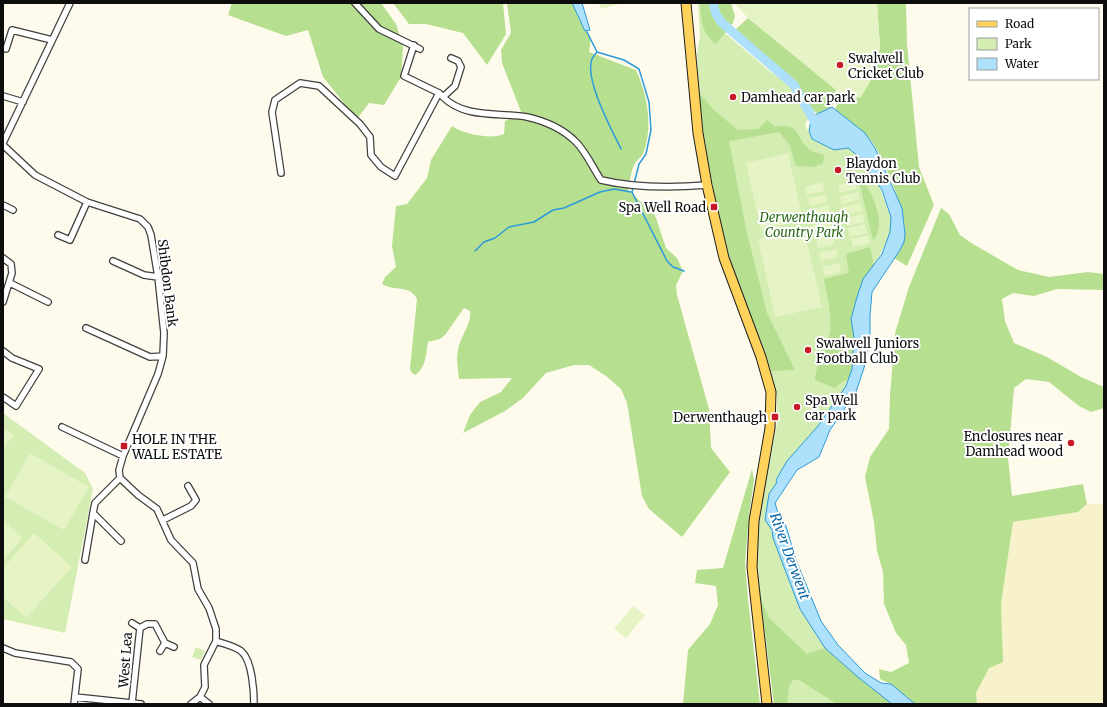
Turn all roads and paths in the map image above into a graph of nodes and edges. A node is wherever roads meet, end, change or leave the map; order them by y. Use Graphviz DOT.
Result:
graph roads {
  1 [pos="70,3"];
  2 [pos="355,3"];
  3 [pos="686,3"];
  4 [pos="52,40"];
  5 [pos="414,45"];
  6 [pos="6,49"];
  7 [pos="420,49"];
  8 [pos="451,58"];
  9 [pos="441,95"];
  10 [pos="3,96"];
  11 [pos="23,102"];
  12 [pos="3,144"];
  13 [pos="282,173"];
  14 [pos="707,184"];
  15 [pos="87,202"];
  16 [pos="3,205"];
  17 [pos="14,210"];
  18 [pos="58,235"];
  19 [pos="3,258"];
  20 [pos="113,261"];
  21 [pos="158,277"];
  22 [pos="10,283"];
  23 [pos="4,295"];
  24 [pos="3,302"];
  25 [pos="48,302"];
  26 [pos="86,328"];
  27 [pos="3,351"];
  28 [pos="163,356"];
  29 [pos="3,397"];
  30 [pos="62,427"];
  31 [pos="123,456"];
  32 [pos="120,478"];
  33 [pos="188,486"];
  34 [pos="93,513"];
  35 [pos="163,520"];
  36 [pos="121,541"];
  37 [pos="85,560"];
  38 [pos="132,623"];
  39 [pos="140,628"];
  40 [pos="216,641"];
  41 [pos="165,643"];
  42 [pos="174,647"];
  43 [pos="3,648"];
  44 [pos="160,651"];
  45 [pos="75,697"];
  46 [pos="200,697"];
  47 [pos="132,703"];
  48 [pos="74,704"];
  49 [pos="141,704"];
  50 [pos="191,704"];
  51 [pos="210,704"];
  52 [pos="254,704"];
  53 [pos="768,704"];
  1 -- 4 [label="street"];
  2 -- 5 [label="street"];
  3 -- 14 [label="main road"];
  4 -- 6 [label="street"];
  4 -- 11 [label="street"];
  5 -- 7 [label="street"];
  5 -- 9 [label="street"];
  8 -- 9 [label="street"];
  9 -- 13 [label="street"];
  9 -- 14 [label="street"];
  10 -- 11 [label="street"];
  11 -- 12 [label="street"];
  12 -- 15 [label="street, Shibdon Bank"];
  14 -- 53 [label="main road"];
  15 -- 18 [label="street"];
  15 -- 21 [label="street, Shibdon Bank"];
  16 -- 17 [label="street"];
  19 -- 22 [label="street"];
  20 -- 21 [label="street"];
  21 -- 28 [label="street, Shibdon Bank"];
  22 -- 23 [label="street"];
  22 -- 25 [label="street"];
  23 -- 24 [label="street"];
  26 -- 28 [label="street"];
  27 -- 29 [label="street"];
  28 -- 31 [label="street, Shibdon Bank"];
  30 -- 31 [label="street"];
  31 -- 32 [label="street, Shibdon Bank"];
  32 -- 34 [label="street"];
  32 -- 35 [label="street"];
  33 -- 35 [label="street"];
  34 -- 36 [label="street"];
  34 -- 37 [label="street"];
  35 -- 40 [label="street"];
  38 -- 39 [label="street, West Lea"];
  39 -- 41 [label="street"];
  39 -- 47 [label="street, West Lea"];
  40 -- 46 [label="street"];
  40 -- 52 [label="street"];
  41 -- 42 [label="street"];
  41 -- 44 [label="street"];
  43 -- 45 [label="street"];
  45 -- 47 [label="street"];
  45 -- 48 [label="street"];
  46 -- 50 [label="street"];
  46 -- 51 [label="street"];
  47 -- 49 [label="street"];
}
